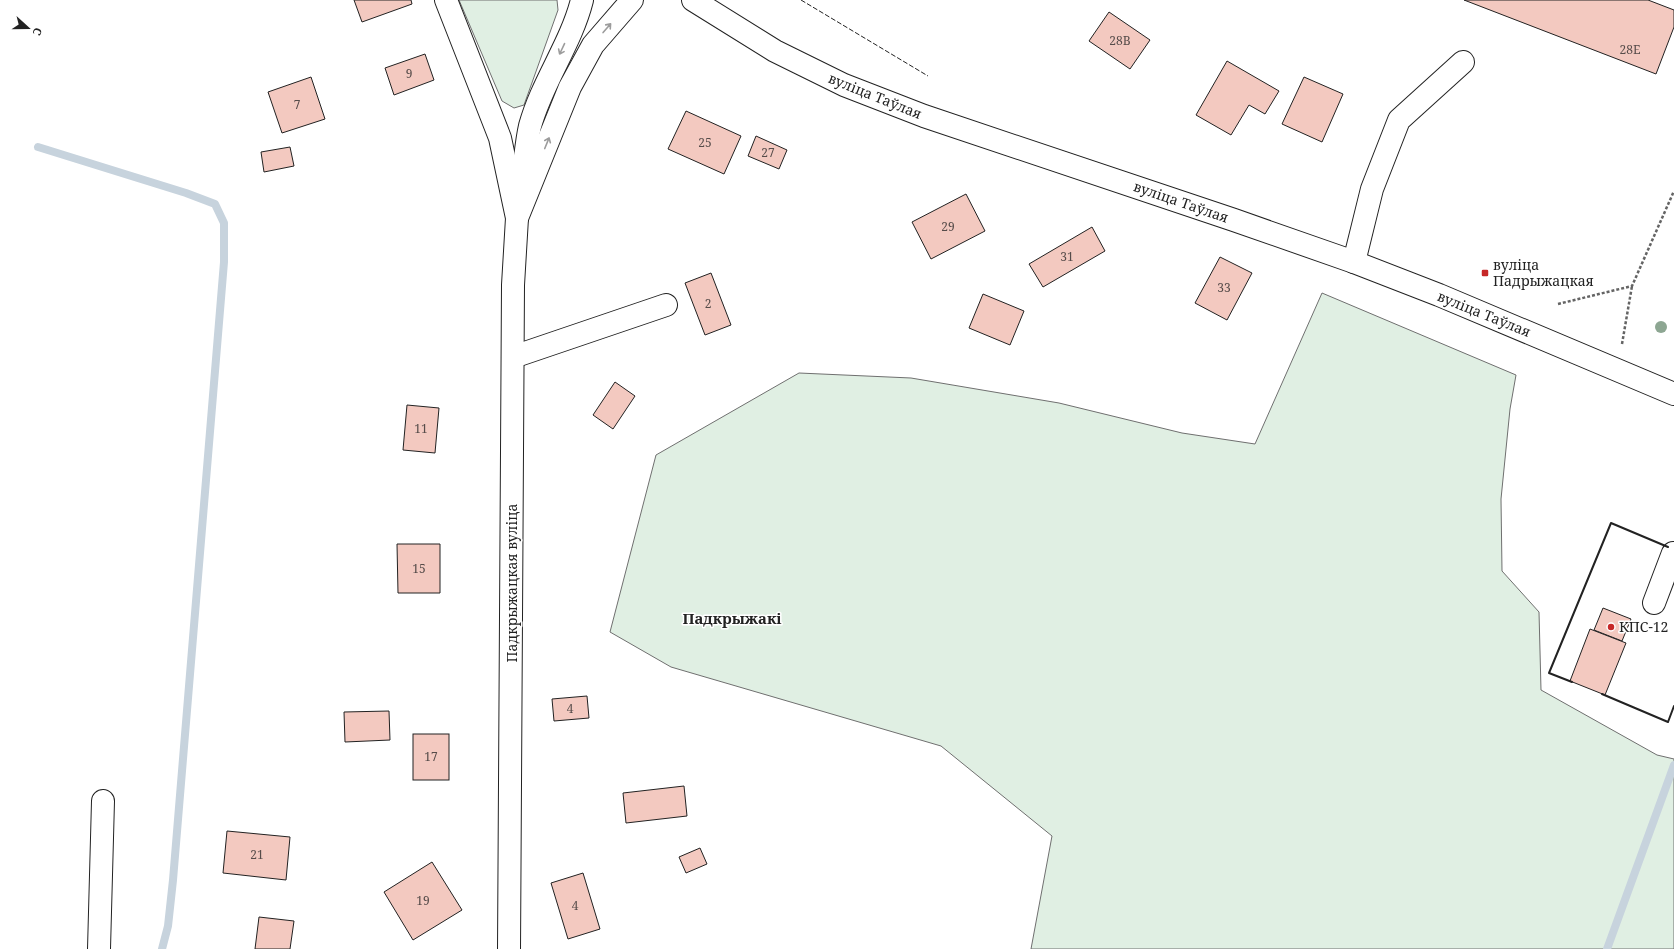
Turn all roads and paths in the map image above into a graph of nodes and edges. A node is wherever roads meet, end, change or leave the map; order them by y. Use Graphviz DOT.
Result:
graph roads {
  1 [pos="446,0"];
  2 [pos="582,0"];
  3 [pos="632,0"];
  4 [pos="693,0"];
  5 [pos="1463,62"];
  6 [pos="1674,191"];
  7 [pos="517,218"];
  8 [pos="1354,262"];
  9 [pos="1632,286"];
  10 [pos="1558,304"];
  11 [pos="666,305"];
  12 [pos="1622,344"];
  13 [pos="513,357"];
  14 [pos="1674,394"];
  15 [pos="1673,553"];
  16 [pos="1654,603"];
  17 [pos="103,801"];
  18 [pos="99,949"];
  19 [pos="508,949"];
  1 -- 7 [label="main road"];
  2 -- 7 [label="main road, one-way"];
  7 -- 3 [label="main road, one-way"];
  4 -- 8 [label="main road, вуліца Таўлая"];
  5 -- 8 [label="main road"];
  6 -- 9 [label="path"];
  7 -- 13 [label="main road, Падкрыжацкая вуліца"];
  8 -- 14 [label="main road, вуліца Таўлая"];
  9 -- 10 [label="path"];
  9 -- 12 [label="path"];
  11 -- 13 [label="main road"];
  13 -- 19 [label="main road, Падкрыжацкая вуліца"];
  15 -- 16 [label="main road"];
  17 -- 18 [label="main road"];
}
